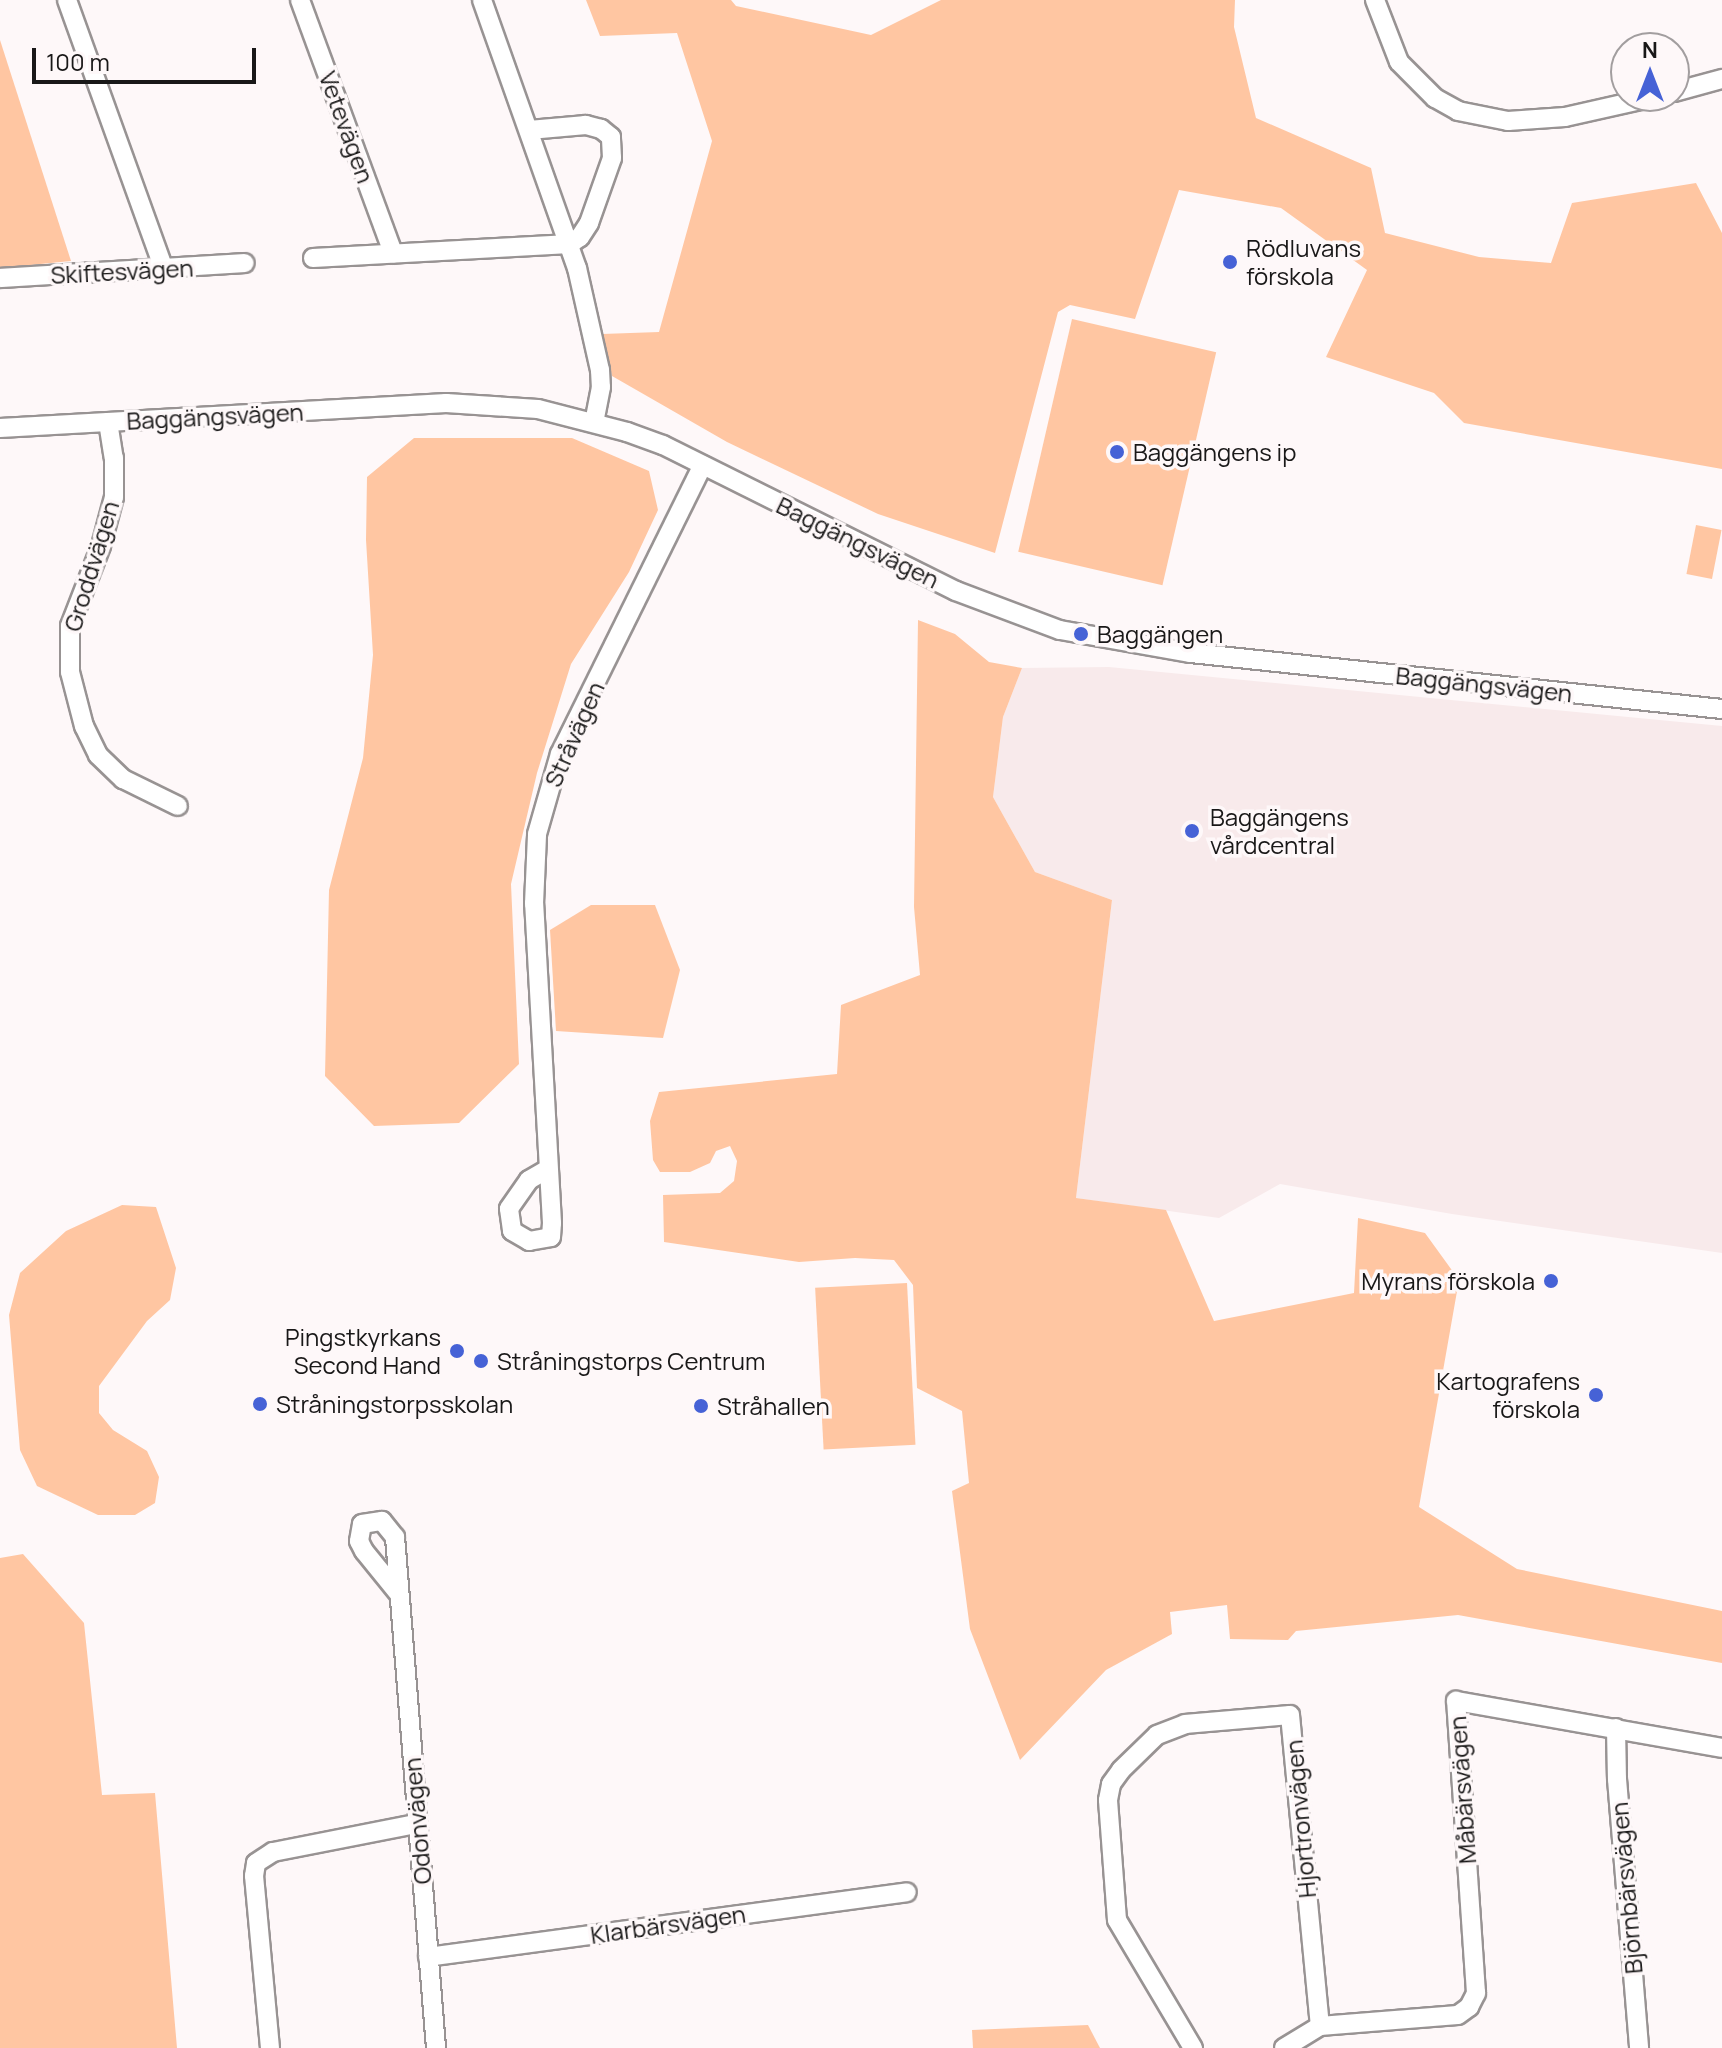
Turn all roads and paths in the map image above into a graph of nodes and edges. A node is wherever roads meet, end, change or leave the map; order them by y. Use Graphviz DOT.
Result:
graph roads {
  1 [pos="67,0"];
  2 [pos="300,0"];
  3 [pos="482,0"];
  4 [pos="1375,0"];
  5 [pos="1722,79"];
  6 [pos="1690,88"];
  7 [pos="1610,107"];
  8 [pos="529,130"];
  9 [pos="570,244"];
  10 [pos="393,253"];
  11 [pos="313,258"];
  12 [pos="245,263"];
  13 [pos="164,269"];
  14 [pos="0,278"];
  15 [pos="108,422"];
  16 [pos="594,422"];
  17 [pos="0,428"];
  18 [pos="703,465"];
  19 [pos="1722,709"];
  20 [pos="178,806"];
  21 [pos="548,1169"];
  22 [pos="399,1594"];
  23 [pos="1616,1728"];
  24 [pos="1722,1748"];
  25 [pos="416,1824"];
  26 [pos="907,1892"];
  27 [pos="428,1957"];
  28 [pos="1320,2026"];
  29 [pos="270,2048"];
  30 [pos="436,2048"];
  31 [pos="1193,2048"];
  32 [pos="1284,2048"];
  33 [pos="1639,2048"];
  1 -- 13 [label="street"];
  2 -- 10 [label="street, Vetevägen"];
  3 -- 8 [label="street"];
  4 -- 7 [label="street"];
  5 -- 6 [label="street"];
  8 -- 9 [label="street"];
  8 -- 9 [label="street"];
  9 -- 10 [label="street"];
  9 -- 16 [label="street"];
  10 -- 11 [label="street"];
  12 -- 13 [label="street, Skiftesvägen"];
  13 -- 14 [label="street, Skiftesvägen"];
  15 -- 16 [label="street, Baggängsvägen"];
  15 -- 17 [label="street, Baggängsvägen"];
  15 -- 20 [label="street, Groddvägen"];
  16 -- 18 [label="street, Baggängsvägen"];
  18 -- 19 [label="street, Baggängsvägen"];
  18 -- 21 [label="street, Stråvägen"];
  22 -- 25 [label="street, Odonvägen"];
  23 -- 24 [label="street, Måbärsvägen"];
  23 -- 28 [label="street, Måbärsvägen"];
  23 -- 33 [label="street, Björnbärsvägen"];
  25 -- 27 [label="street, Odonvägen"];
  25 -- 29 [label="street"];
  26 -- 27 [label="street, Klarbärsvägen"];
  27 -- 30 [label="street, Odonvägen"];
  28 -- 31 [label="street, Hjortronvägen"];
  28 -- 32 [label="street"];
}
